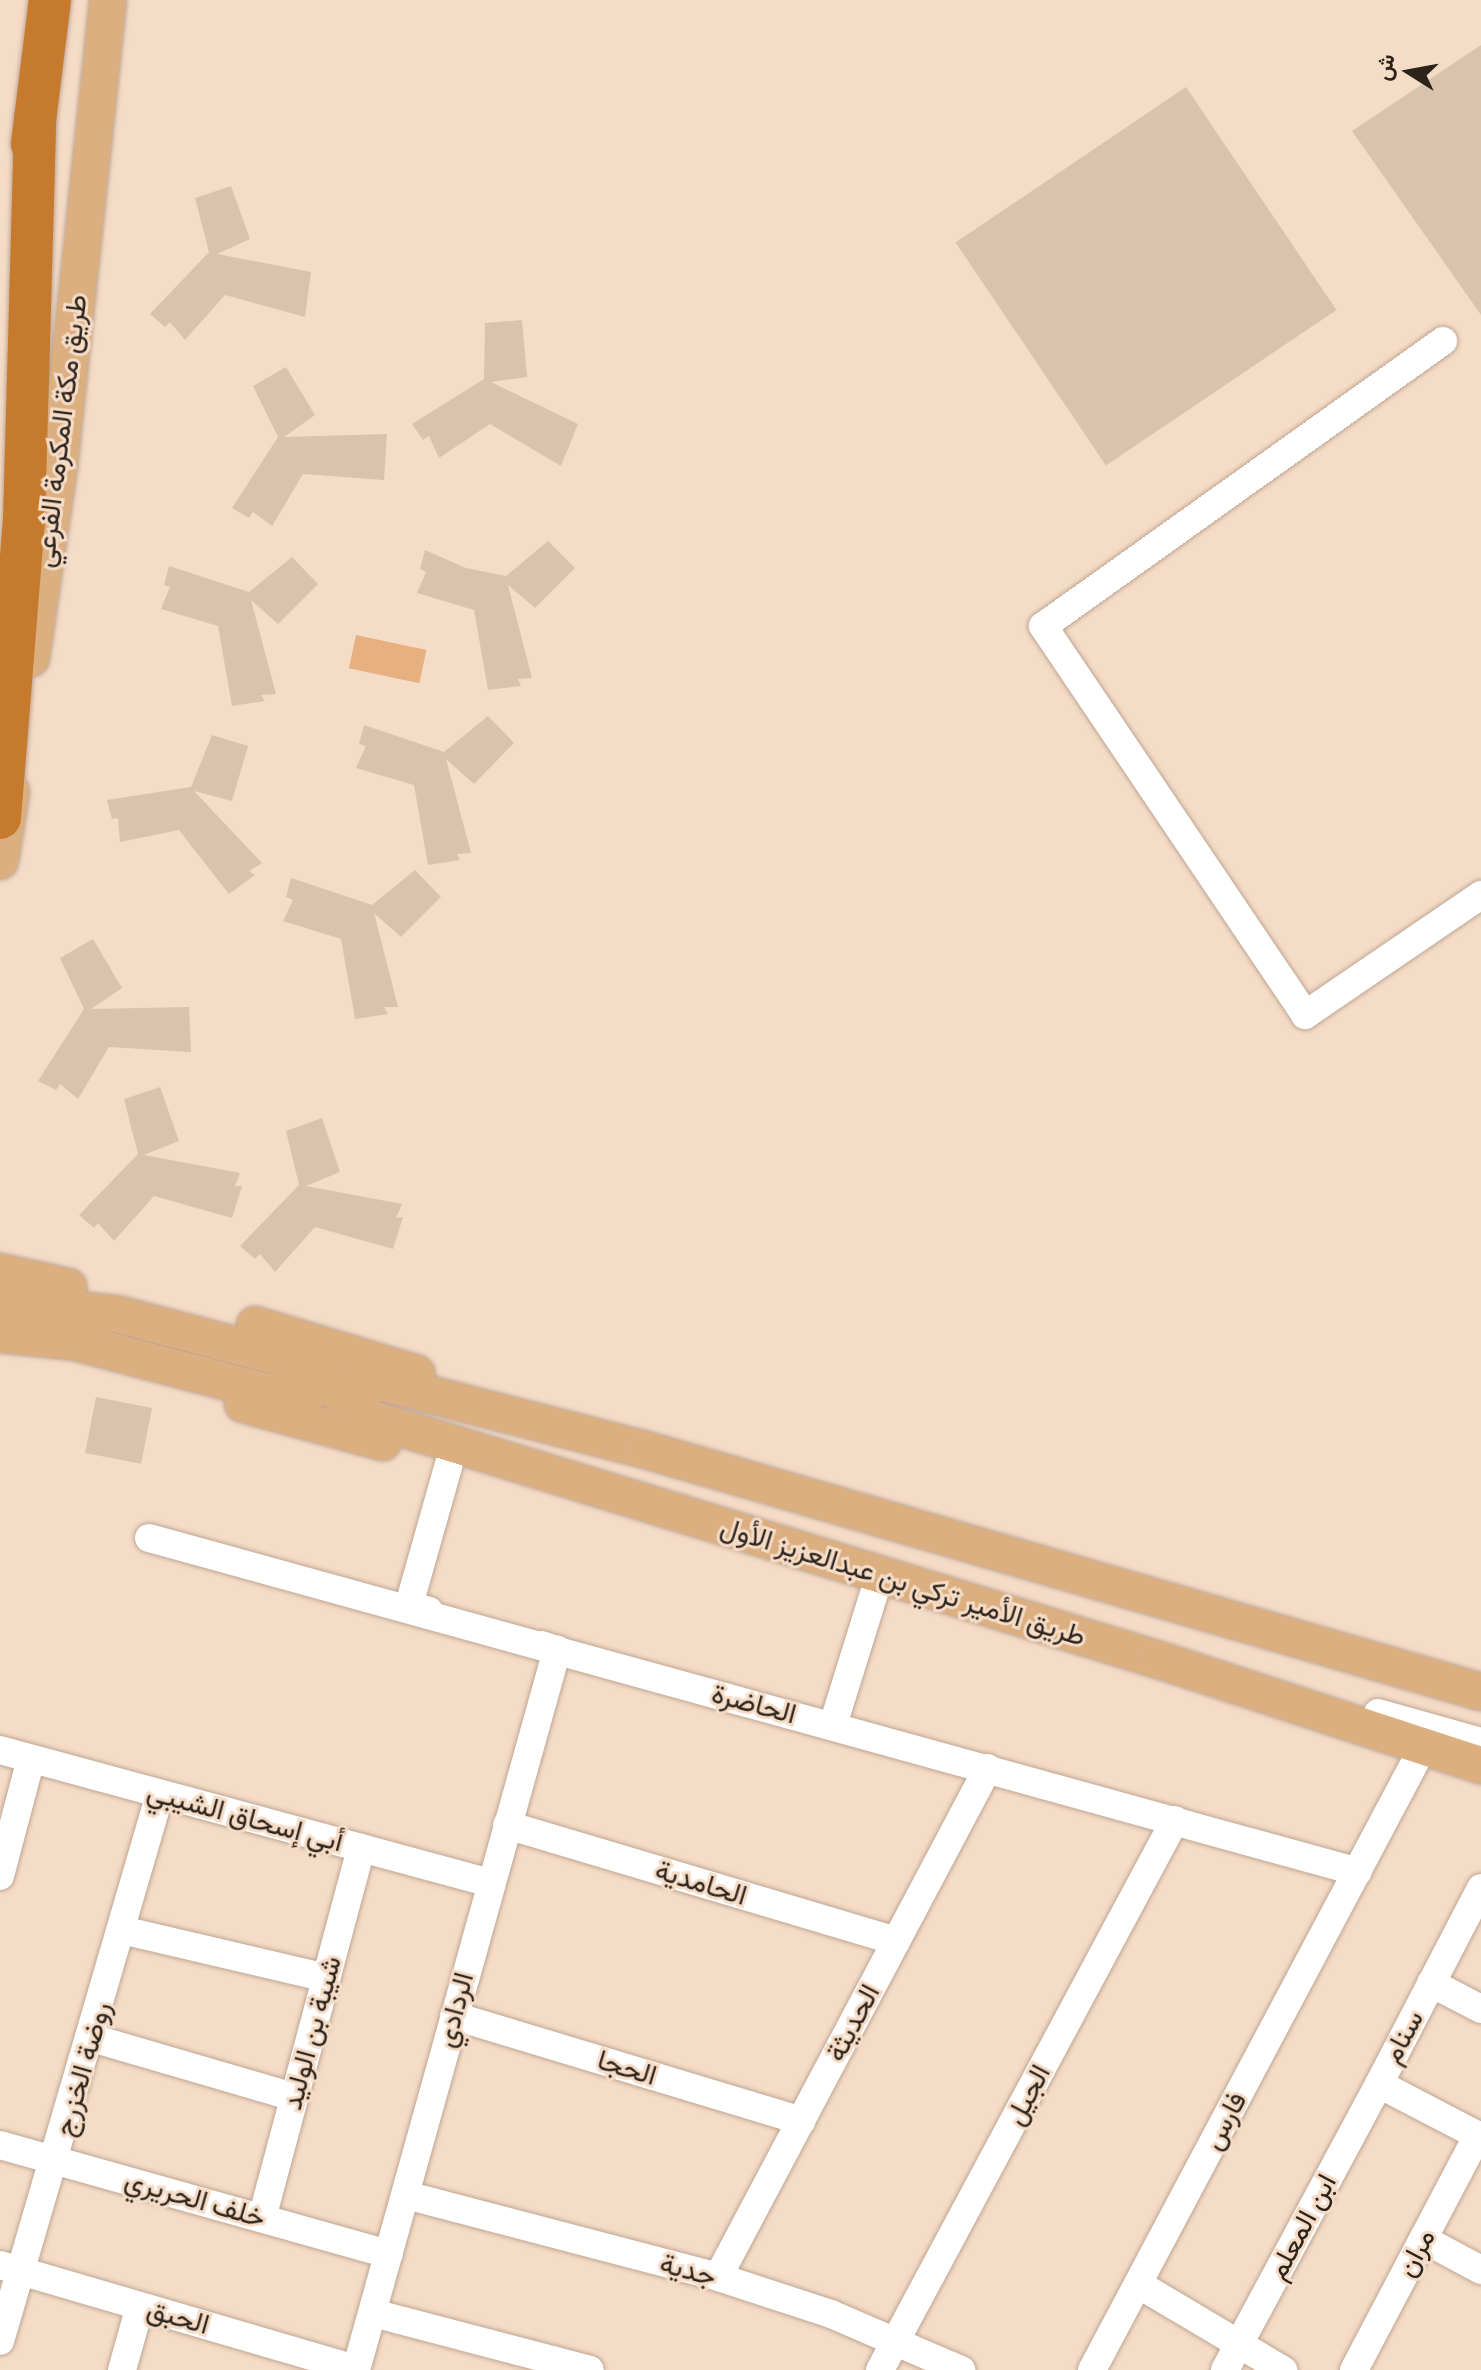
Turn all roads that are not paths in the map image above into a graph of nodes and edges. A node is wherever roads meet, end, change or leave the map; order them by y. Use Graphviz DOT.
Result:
graph roads {
  1 [pos="50,0"];
  2 [pos="108,0"];
  3 [pos="35,118"];
  4 [pos="1443,341"];
  5 [pos="0,395"];
  6 [pos="0,818"];
  7 [pos="0,861"];
  8 [pos="1481,895"];
  9 [pos="0,1272"];
  10 [pos="0,1300"];
  11 [pos="0,1334"];
  12 [pos="0,1351"];
  13 [pos="334,1388"];
  14 [pos="646,1450"];
  15 [pos="450,1460"];
  16 [pos="666,1508"];
  17 [pos="149,1538"];
  18 [pos="879,1577"];
  19 [pos="557,1650"];
  20 [pos="1159,1660"];
  21 [pos="1481,1692"];
  22 [pos="833,1725"];
  23 [pos="1481,1742"];
  24 [pos="1422,1749"];
  25 [pos="0,1750"];
  26 [pos="31,1759"];
  27 [pos="1481,1765"];
  28 [pos="988,1768"];
  29 [pos="160,1794"];
  30 [pos="1175,1820"];
  31 [pos="507,1825"];
  32 [pos="361,1848"];
  33 [pos="1358,1872"];
  34 [pos="0,1876"];
  35 [pos="490,1883"];
  36 [pos="1481,1888"];
  37 [pos="122,1930"];
  38 [pos="896,1941"];
  39 [pos="326,1978"];
  40 [pos="1431,1983"];
  41 [pos="1481,2009"];
  42 [pos="454,2016"];
  43 [pos="92,2038"];
  44 [pos="1379,2084"];
  45 [pos="294,2097"];
  46 [pos="801,2121"];
  47 [pos="1479,2136"];
  48 [pos="0,2145"];
  49 [pos="57,2161"];
  50 [pos="406,2195"];
  51 [pos="262,2218"];
  52 [pos="1423,2239"];
  53 [pos="389,2254"];
  54 [pos="10,2268"];
  55 [pos="1481,2270"];
  56 [pos="718,2277"];
  57 [pos="1138,2284"];
  58 [pos="140,2306"];
  59 [pos="373,2313"];
  60 [pos="897,2340"];
  61 [pos="0,2341"];
  62 [pos="1239,2344"];
  63 [pos="122,2370"];
  64 [pos="356,2370"];
  65 [pos="590,2370"];
  66 [pos="880,2370"];
  67 [pos="961,2370"];
  68 [pos="1092,2370"];
  69 [pos="1225,2370"];
  70 [pos="1283,2370"];
  71 [pos="1354,2370"];
  1 -- 3 [label="highway"];
  2 -- 7 [label="main road, طريق مكة المكرمة الفرعي"];
  3 -- 5 [label="highway"];
  3 -- 6 [label="highway"];
  4 -- 8 [label="street"];
  9 -- 14 [label="main road"];
  10 -- 13 [label="main road, طريق الأمير تركي بن عبدالعزيز الأول"];
  11 -- 13 [label="main road, طريق الأمير تركي بن عبدالعزيز الأول"];
  12 -- 15 [label="main road"];
  13 -- 14 [label="main road, طريق الأمير تركي بن عبدالعزيز الأول"];
  13 -- 16 [label="main road, طريق الأمير تركي بن عبدالعزيز الأول"];
  14 -- 21 [label="main road, طريق الأمير تركي بن عبدالعزيز الأول"];
  15 -- 16 [label="main road"];
  15 -- 19 [label="street"];
  16 -- 18 [label="main road, طريق الأمير تركي بن عبدالعزيز الأول"];
  17 -- 19 [label="street, الحاضرة"];
  18 -- 20 [label="main road, طريق الأمير تركي بن عبدالعزيز الأول"];
  18 -- 22 [label="street"];
  19 -- 22 [label="street, الحاضرة"];
  19 -- 31 [label="street, الردادي"];
  20 -- 23 [label="street"];
  20 -- 24 [label="main road, طريق الأمير تركي بن عبدالعزيز الأول"];
  22 -- 28 [label="street, الحاضرة"];
  24 -- 27 [label="main road, طريق الأمير تركي بن عبدالعزيز الأول"];
  24 -- 33 [label="street, فارس"];
  25 -- 26 [label="street, أبي إسحاق الشيبي"];
  26 -- 29 [label="street, أبي إسحاق الشيبي"];
  26 -- 34 [label="street"];
  28 -- 30 [label="street, الحاضرة"];
  28 -- 38 [label="street, الحديثة"];
  29 -- 32 [label="street, أبي إسحاق الشيبي"];
  29 -- 37 [label="street, روضة الخزرج"];
  30 -- 33 [label="street, الحاضرة"];
  30 -- 60 [label="street, الجيل"];
  31 -- 35 [label="street, الردادي"];
  31 -- 38 [label="street, الحامدية"];
  32 -- 35 [label="street, أبي إسحاق الشيبي"];
  32 -- 39 [label="street, شيبة بن الوليد"];
  33 -- 57 [label="street, فارس"];
  35 -- 42 [label="street, الردادي"];
  36 -- 40 [label="street, سنام"];
  37 -- 39 [label="street"];
  37 -- 43 [label="street, روضة الخزرج"];
  38 -- 46 [label="street, الحديثة"];
  39 -- 45 [label="street, شيبة بن الوليد"];
  40 -- 41 [label="street"];
  40 -- 44 [label="street, سنام"];
  42 -- 46 [label="street, الحجا"];
  42 -- 50 [label="street, الردادي"];
  43 -- 45 [label="street"];
  43 -- 49 [label="street, روضة الخزرج"];
  44 -- 47 [label="street, سنام"];
  44 -- 62 [label="street, ابن المعلم"];
  45 -- 51 [label="street, شيبة بن الوليد"];
  46 -- 56 [label="street, الحديثة"];
  47 -- 52 [label="street, مران"];
  48 -- 49 [label="street, خلف الحريري"];
  49 -- 51 [label="street, خلف الحريري"];
  49 -- 54 [label="street, روضة الخزرج"];
  50 -- 53 [label="street, الردادي"];
  50 -- 56 [label="street, جدية"];
  51 -- 53 [label="street, خلف الحريري"];
  52 -- 55 [label="street"];
  52 -- 71 [label="street, مران"];
  53 -- 59 [label="street, الردادي"];
  54 -- 58 [label="street, الحبق"];
  54 -- 61 [label="street, روضة الخزرج"];
  56 -- 60 [label="street, جدية"];
  57 -- 62 [label="street"];
  57 -- 68 [label="street, فارس"];
  58 -- 63 [label="street"];
  58 -- 64 [label="street, الحبق"];
  59 -- 64 [label="street, الردادي"];
  59 -- 65 [label="street"];
  60 -- 66 [label="street, الجيل"];
  60 -- 67 [label="street, جدية"];
  62 -- 69 [label="street, ابن المعلم"];
  62 -- 70 [label="street"];
}
